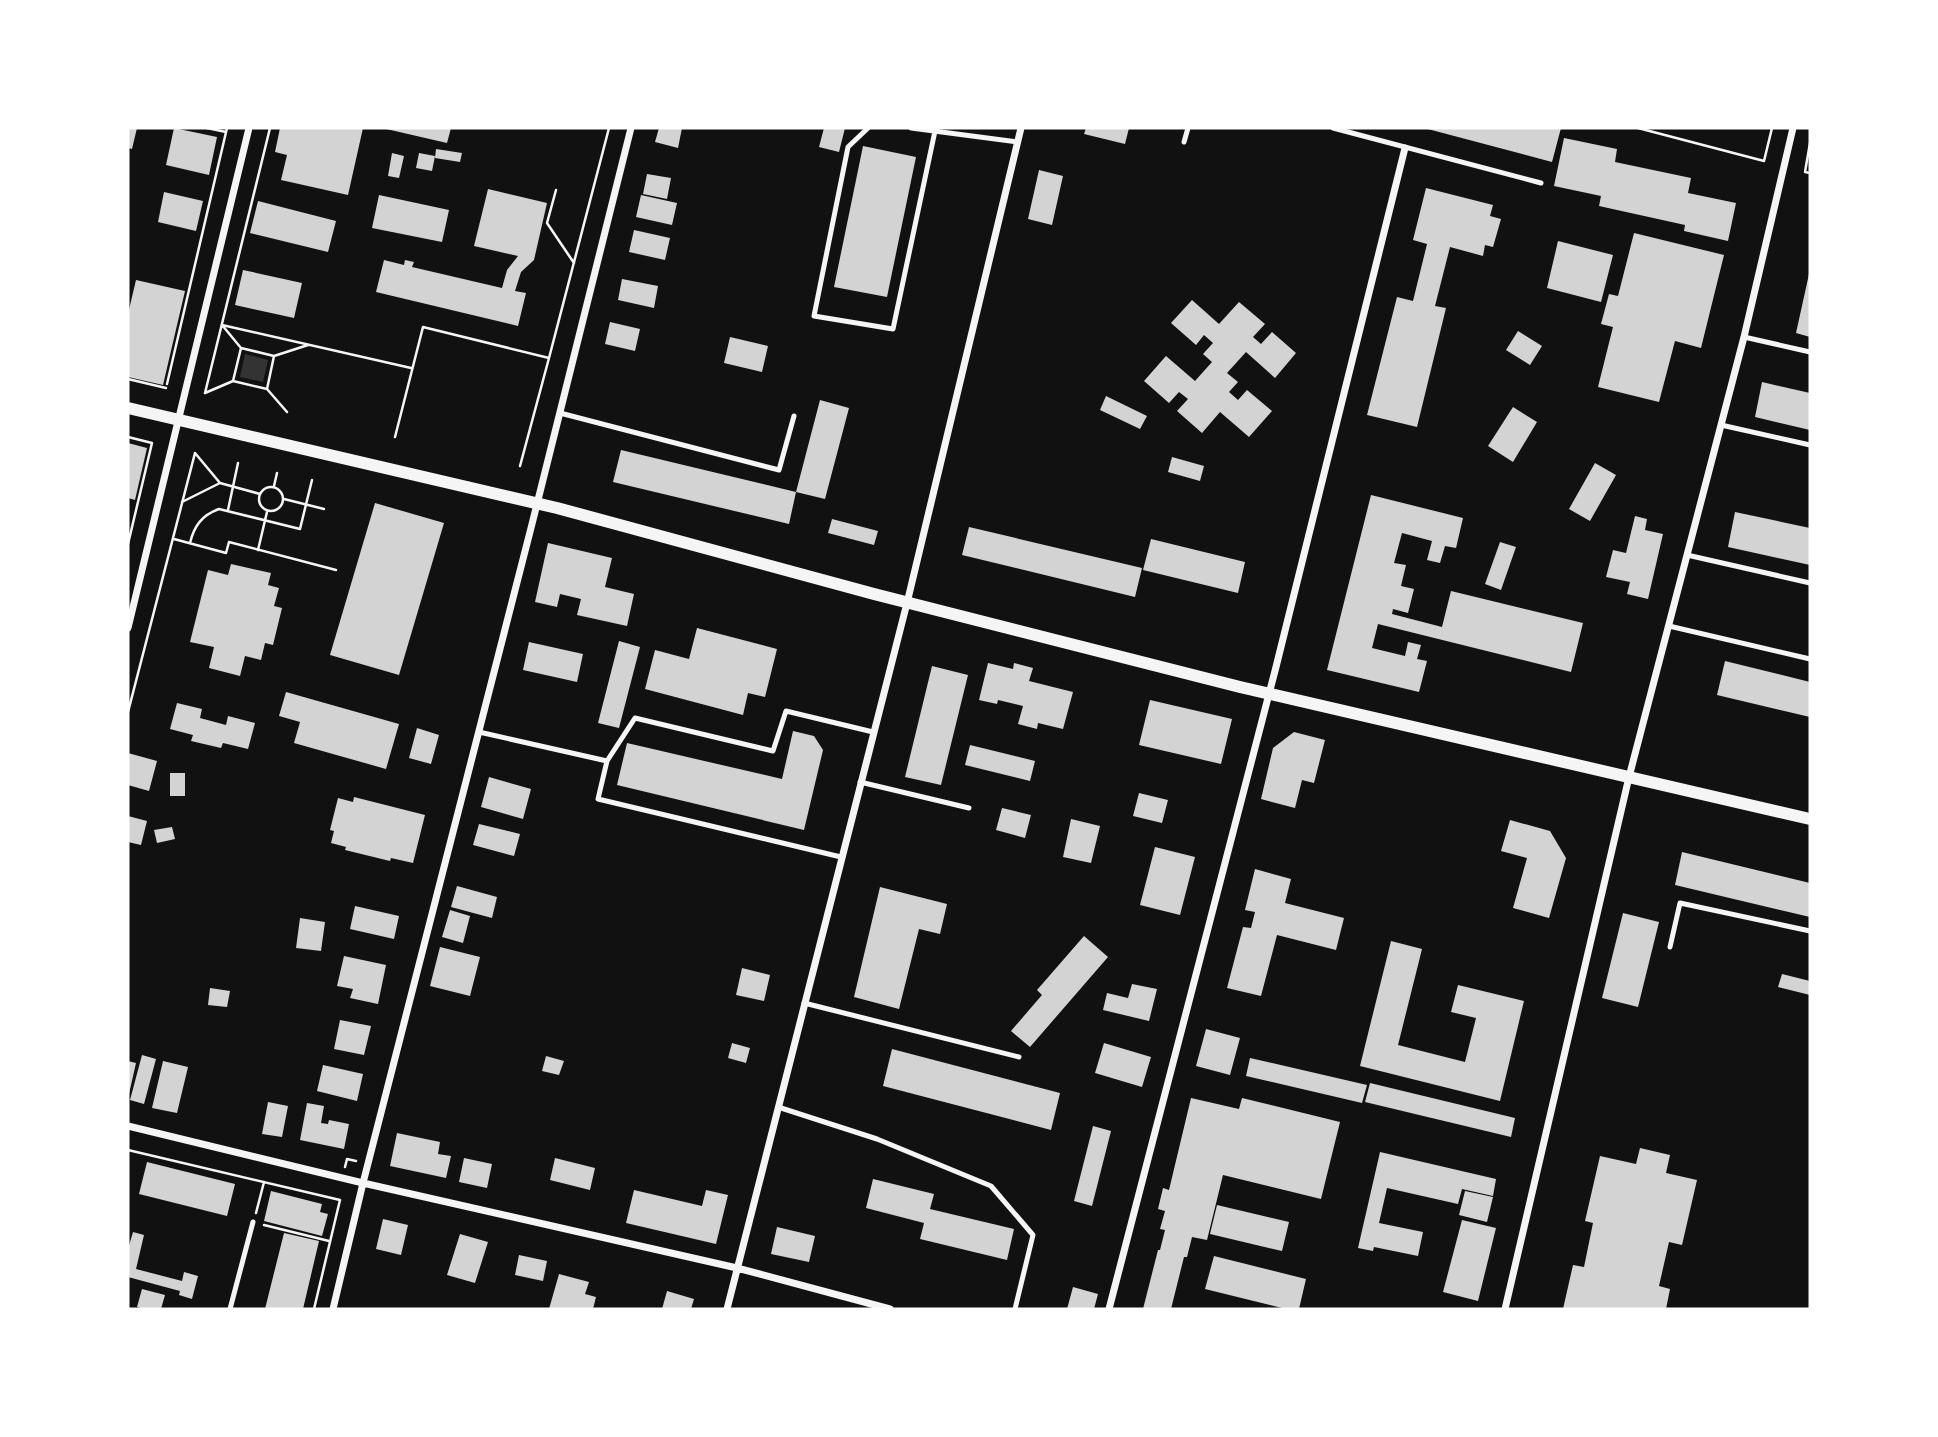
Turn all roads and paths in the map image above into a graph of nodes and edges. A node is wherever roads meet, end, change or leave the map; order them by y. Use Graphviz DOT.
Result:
graph roads {
  1 [pos="207,128"];
  2 [pos="249,128"];
  3 [pos="270,128"];
  4 [pos="609,128"];
  5 [pos="631,128"];
  6 [pos="868,128"];
  7 [pos="911,128"];
  8 [pos="1021,128"];
  9 [pos="1188,128"];
  10 [pos="1333,128"];
  11 [pos="1638,128"];
  12 [pos="1772,128"];
  13 [pos="1793,128"];
  14 [pos="226,130"];
  15 [pos="935,131"];
  16 [pos="1018,142"];
  17 [pos="1184,142"];
  18 [pos="1810,143"];
  19 [pos="1405,148"];
  20 [pos="1810,173"];
  21 [pos="1541,183"];
  22 [pos="556,190"];
  23 [pos="574,262"];
  24 [pos="222,325"];
  25 [pos="1744,337"];
  26 [pos="309,345"];
  27 [pos="241,348"];
  28 [pos="1810,352"];
  29 [pos="274,356"];
  30 [pos="549,358"];
  31 [pos="411,368"];
  32 [pos="128,379"];
  33 [pos="233,381"];
  34 [pos="267,389"];
  35 [pos="128,408"];
  36 [pos="287,412"];
  37 [pos="560,413"];
  38 [pos="794,416"];
  39 [pos="178,419"];
  40 [pos="1721,425"];
  41 [pos="128,437"];
  42 [pos="395,437"];
  43 [pos="1810,445"];
  44 [pos="238,463"];
  45 [pos="520,466"];
  46 [pos="277,472"];
  47 [pos="313,481"];
  48 [pos="220,483"];
  49 [pos="233,486"];
  50 [pos="274,487"];
  51 [pos="260,494"];
  52 [pos="284,499"];
  53 [pos="181,503"];
  54 [pos="537,503"];
  55 [pos="307,505"];
  56 [pos="324,509"];
  57 [pos="228,510"];
  58 [pos="268,511"];
  59 [pos="266,520"];
  60 [pos="173,539"];
  61 [pos="190,543"];
  62 [pos="128,544"];
  63 [pos="258,550"];
  64 [pos="1687,555"];
  65 [pos="336,570"];
  66 [pos="1810,583"];
  67 [pos="907,603"];
  68 [pos="1669,626"];
  69 [pos="128,628"];
  70 [pos="1810,659"];
  71 [pos="1269,694"];
  72 [pos="128,712"];
  73 [pos="479,732"];
  74 [pos="873,732"];
  75 [pos="607,761"];
  76 [pos="1629,777"];
  77 [pos="860,782"];
  78 [pos="969,808"];
  79 [pos="1810,819"];
  80 [pos="841,858"];
  81 [pos="1810,931"];
  82 [pos="1670,947"];
  83 [pos="804,1003"];
  84 [pos="1019,1057"];
  85 [pos="778,1107"];
  86 [pos="128,1126"];
  87 [pos="128,1150"];
  88 [pos="264,1182"];
  89 [pos="363,1183"];
  90 [pos="253,1222"];
  91 [pos="330,1241"];
  92 [pos="737,1268"];
  93 [pos="230,1309"];
  94 [pos="314,1309"];
  95 [pos="333,1309"];
  96 [pos="727,1309"];
  97 [pos="890,1309"];
  98 [pos="1014,1309"];
  99 [pos="1109,1309"];
  100 [pos="1505,1309"];
  1 -- 14 [label="path"];
  2 -- 39 [label="street"];
  3 -- 24 [label="path"];
  4 -- 23 [label="path"];
  5 -- 37 [label="street"];
  6 -- 15 [label="lane"];
  7 -- 15 [label="lane"];
  8 -- 16 [label="street"];
  9 -- 17 [label="lane"];
  10 -- 19 [label="lane"];
  11 -- 12 [label="path"];
  13 -- 25 [label="street"];
  14 -- 32 [label="path"];
  15 -- 16 [label="lane"];
  16 -- 67 [label="street"];
  18 -- 20 [label="path"];
  19 -- 21 [label="lane"];
  19 -- 71 [label="street"];
  22 -- 23 [label="path"];
  23 -- 30 [label="path"];
  24 -- 26 [label="path"];
  24 -- 27 [label="path"];
  24 -- 33 [label="path"];
  25 -- 28 [label="lane"];
  25 -- 40 [label="street"];
  26 -- 29 [label="path"];
  26 -- 31 [label="path"];
  27 -- 29 [label="path"];
  27 -- 33 [label="path"];
  29 -- 34 [label="path"];
  30 -- 31 [label="path"];
  30 -- 45 [label="path"];
  31 -- 42 [label="path"];
  33 -- 34 [label="path"];
  34 -- 36 [label="path"];
  35 -- 39 [label="street"];
  37 -- 38 [label="lane"];
  37 -- 54 [label="street"];
  39 -- 54 [label="street"];
  39 -- 69 [label="street"];
  40 -- 43 [label="lane"];
  40 -- 64 [label="street"];
  41 -- 62 [label="path"];
  44 -- 49 [label="path"];
  46 -- 50 [label="path"];
  47 -- 55 [label="path"];
  48 -- 49 [label="path"];
  48 -- 53 [label="path"];
  48 -- 53 [label="path"];
  49 -- 51 [label="path"];
  49 -- 57 [label="path"];
  50 -- 51 [label="path"];
  50 -- 52 [label="path"];
  51 -- 58 [label="path"];
  52 -- 55 [label="path"];
  52 -- 58 [label="path"];
  53 -- 60 [label="path"];
  54 -- 67 [label="street"];
  54 -- 73 [label="street"];
  55 -- 56 [label="path"];
  55 -- 59 [label="path"];
  57 -- 59 [label="path"];
  57 -- 61 [label="path"];
  58 -- 59 [label="path"];
  59 -- 63 [label="path"];
  60 -- 61 [label="path"];
  60 -- 72 [label="path"];
  61 -- 63 [label="path"];
  63 -- 65 [label="path"];
  64 -- 66 [label="lane"];
  64 -- 68 [label="street"];
  67 -- 71 [label="street"];
  67 -- 74 [label="street"];
  68 -- 70 [label="lane"];
  68 -- 76 [label="street"];
  71 -- 76 [label="street"];
  71 -- 99 [label="street"];
  73 -- 75 [label="lane"];
  73 -- 89 [label="street"];
  74 -- 75 [label="lane"];
  74 -- 77 [label="street"];
  75 -- 80 [label="lane"];
  76 -- 79 [label="street"];
  76 -- 100 [label="street"];
  77 -- 78 [label="lane"];
  77 -- 80 [label="street"];
  80 -- 83 [label="street"];
  81 -- 82 [label="lane"];
  83 -- 84 [label="lane"];
  83 -- 85 [label="street"];
  85 -- 92 [label="street"];
  85 -- 98 [label="lane"];
  86 -- 89 [label="street"];
  87 -- 88 [label="path"];
  88 -- 90 [label="path"];
  88 -- 91 [label="path"];
  89 -- 92 [label="street"];
  89 -- 95 [label="street"];
  90 -- 91 [label="path"];
  90 -- 93 [label="lane"];
  91 -- 94 [label="path"];
  92 -- 96 [label="street"];
  92 -- 97 [label="street"];
}
